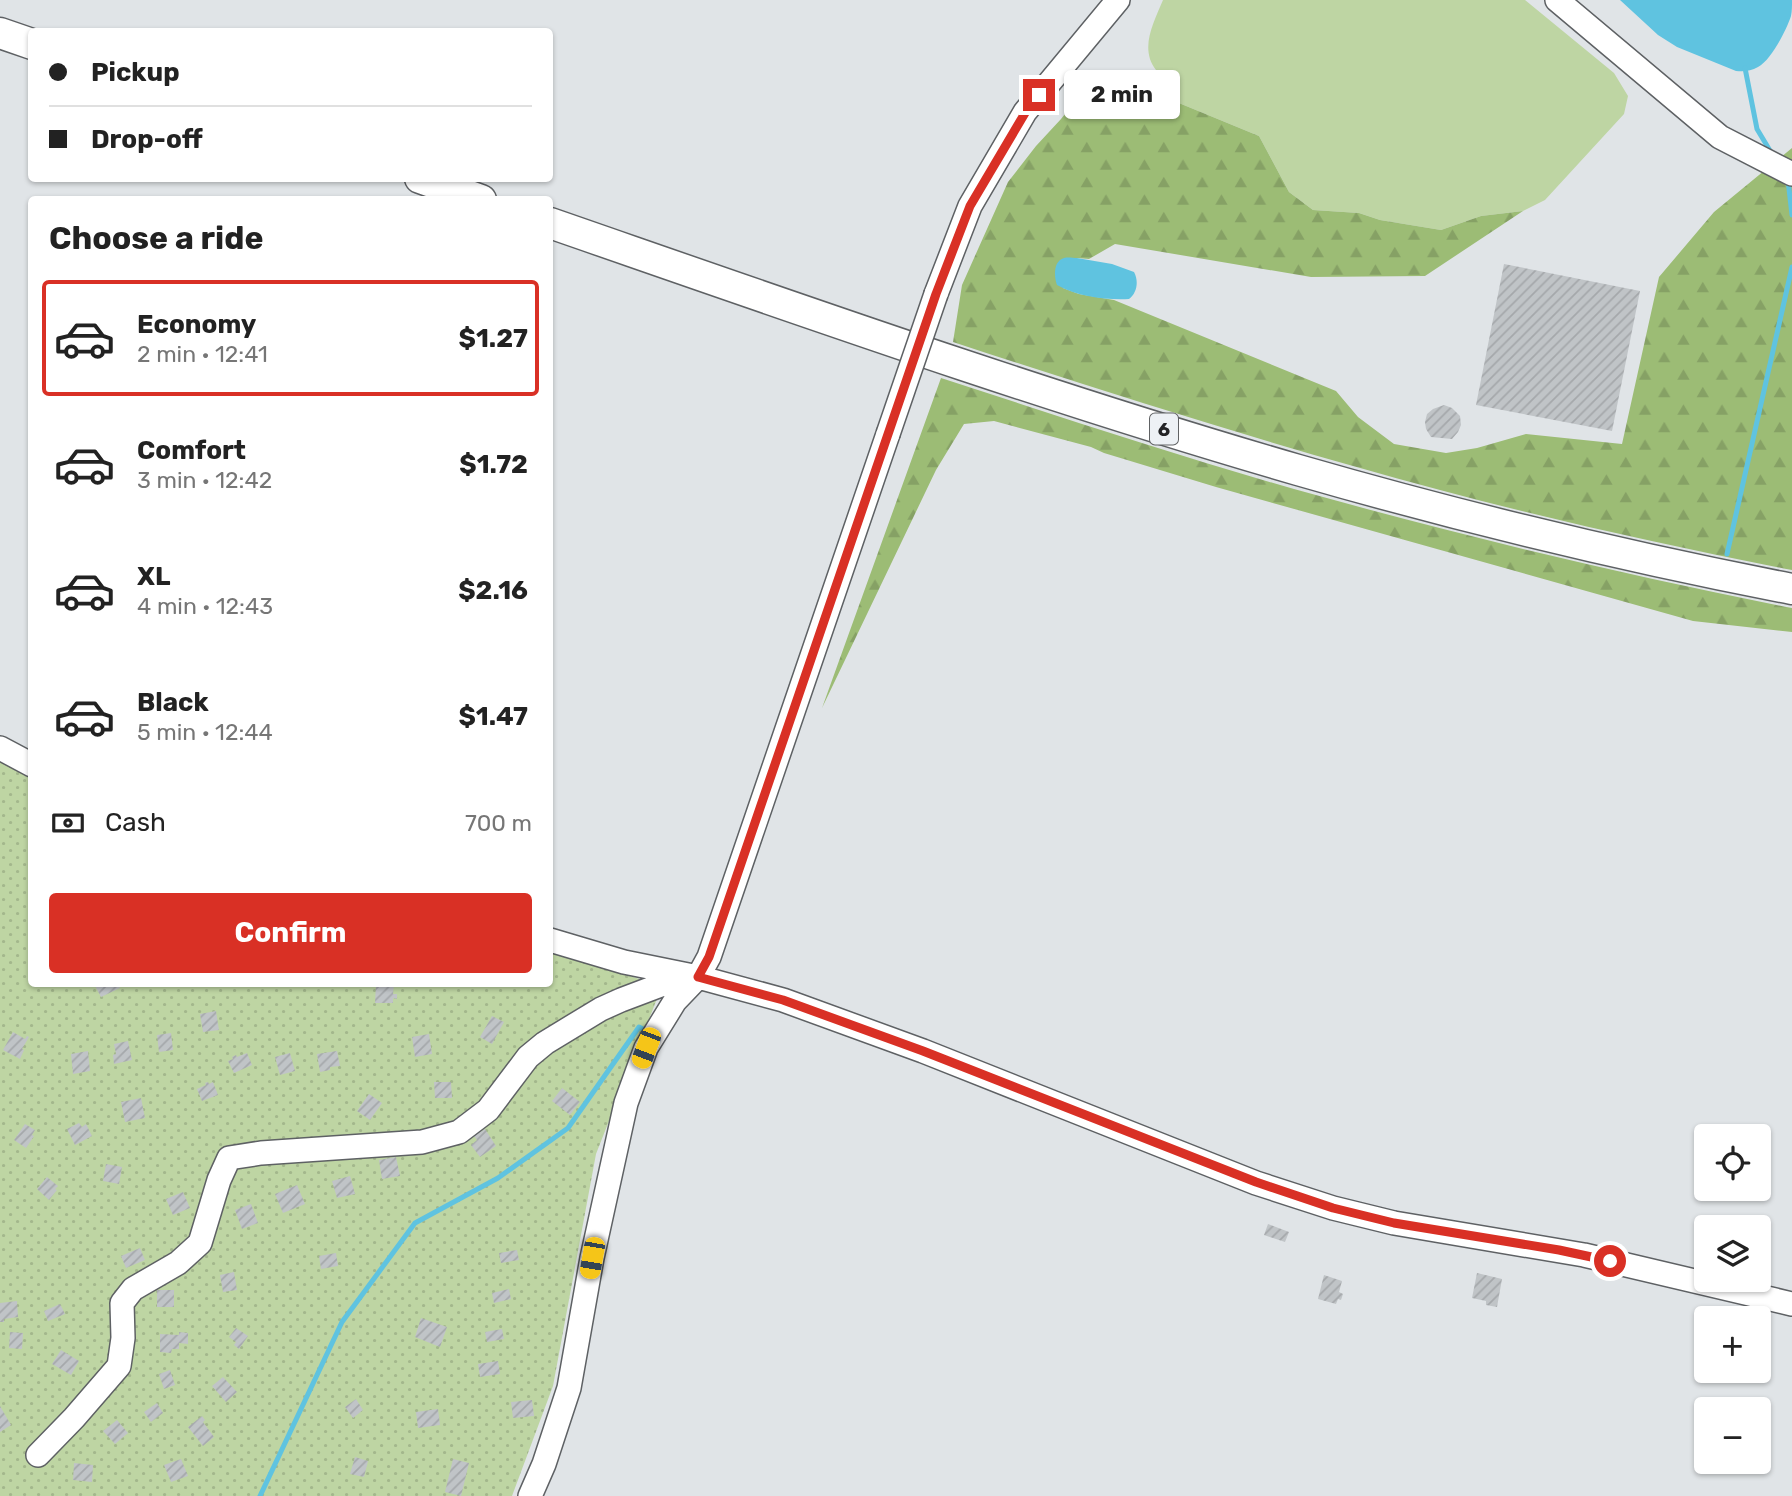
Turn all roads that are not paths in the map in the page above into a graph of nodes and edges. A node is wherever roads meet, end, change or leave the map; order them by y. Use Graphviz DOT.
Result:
graph roads {
  1 [pos="1118,0"];
  2 [pos="1557,0"];
  3 [pos="0,33"];
  4 [pos="28,43"];
  5 [pos="1792,174"];
  6 [pos="431,182"];
  7 [pos="470,196"];
  8 [pos="553,224"];
  9 [pos="1792,589"];
  10 [pos="0,748"];
  11 [pos="28,763"];
  12 [pos="553,941"];
  13 [pos="698,977"];
  14 [pos="1792,1304"];
  15 [pos="38,1455"];
  16 [pos="530,1496"];
  1 -- 13 [label="street, bridge"];
  2 -- 5 [label="street"];
  3 -- 4 [label="main road"];
  6 -- 7 [label="main road"];
  8 -- 9 [label="main road, 6"];
  10 -- 11 [label="street"];
  12 -- 13 [label="street"];
  13 -- 14 [label="street"];
  13 -- 15 [label="street"];
  13 -- 16 [label="street"];
}
